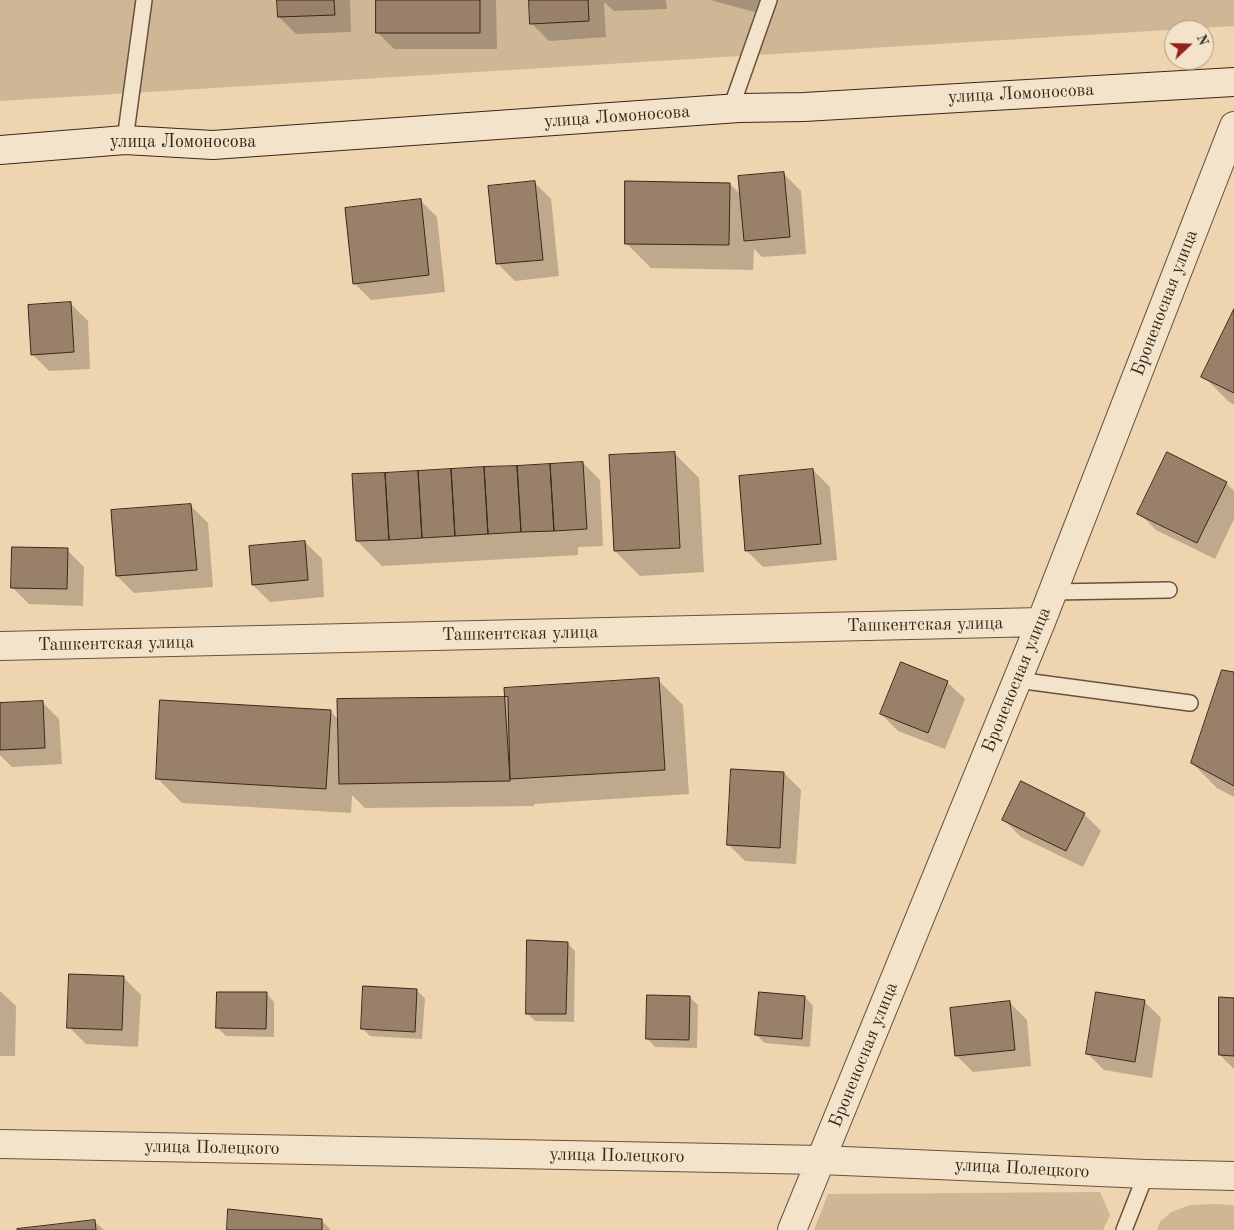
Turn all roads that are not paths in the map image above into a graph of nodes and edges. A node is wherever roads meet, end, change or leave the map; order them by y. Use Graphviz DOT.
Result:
graph roads {
  1 [pos="144,0"];
  2 [pos="769,0"];
  3 [pos="1234,82"];
  4 [pos="731,108"];
  5 [pos="1234,126"];
  6 [pos="124,140"];
  7 [pos="0,150"];
  8 [pos="1169,590"];
  9 [pos="1053,592"];
  10 [pos="1041,622"];
  11 [pos="0,646"];
  12 [pos="1017,680"];
  13 [pos="1190,703"];
  14 [pos="0,1144"];
  15 [pos="821,1160"];
  16 [pos="1146,1174"];
  17 [pos="1234,1176"];
  18 [pos="792,1230"];
  19 [pos="1124,1230"];
  1 -- 6 [label="lane"];
  2 -- 4 [label="lane"];
  3 -- 4 [label="street, улица Ломоносова"];
  4 -- 6 [label="street, улица Ломоносова"];
  5 -- 9 [label="street, Броненосная улица"];
  6 -- 7 [label="street, улица Ломоносова"];
  8 -- 9 [label="lane"];
  9 -- 10 [label="street, Броненосная улица"];
  10 -- 11 [label="street, Ташкентская улица"];
  10 -- 12 [label="street, Броненосная улица"];
  12 -- 13 [label="lane"];
  12 -- 15 [label="street, Броненосная улица"];
  14 -- 15 [label="street, улица Полецкого"];
  15 -- 16 [label="street, улица Полецкого"];
  15 -- 18 [label="street, Броненосная улица"];
  16 -- 17 [label="street, улица Полецкого"];
  16 -- 19 [label="lane"];
}
